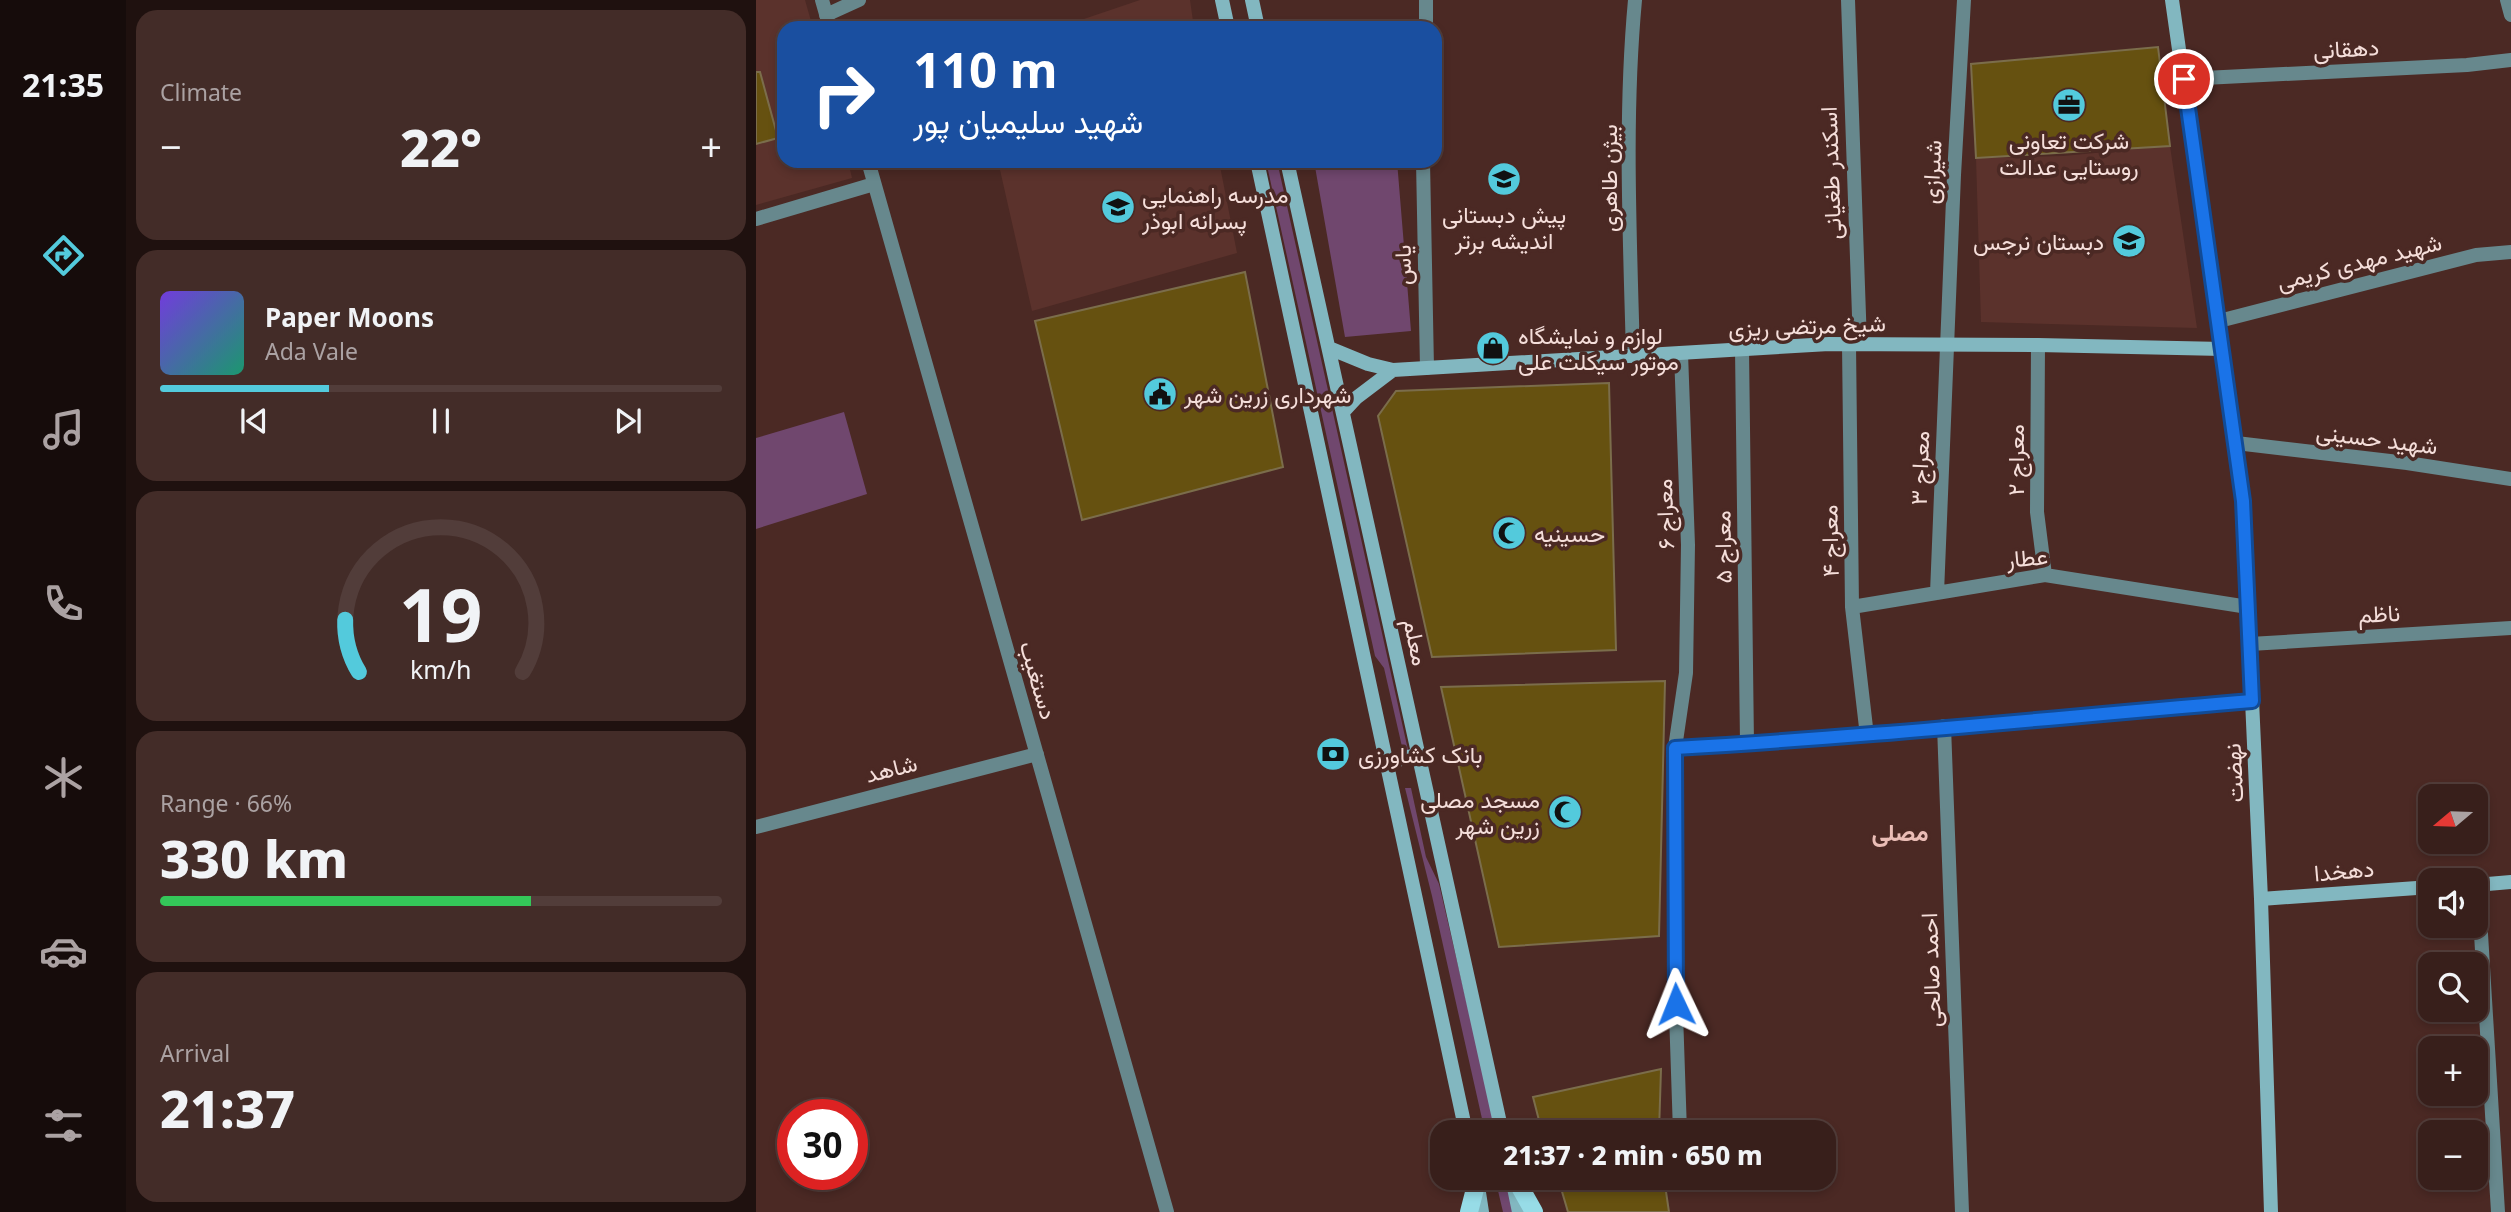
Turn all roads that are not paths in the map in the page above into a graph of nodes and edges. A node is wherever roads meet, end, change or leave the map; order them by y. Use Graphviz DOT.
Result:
graph roads {
  1 [pos="822,0"];
  2 [pos="859,0"];
  3 [pos="1252,0"];
  4 [pos="1426,0"];
  5 [pos="1635,0"];
  6 [pos="1848,0"];
  7 [pos="1964,0"];
  8 [pos="2172,0"];
  9 [pos="2507,0"];
  10 [pos="1226,1"];
  11 [pos="2511,15"];
  12 [pos="828,21"];
  13 [pos="829,21"];
  14 [pos="1227,21"];
  15 [pos="1256,21"];
  16 [pos="1426,21"];
  17 [pos="2511,60"];
  18 [pos="2184,79"];
  19 [pos="870,168"];
  20 [pos="1259,168"];
  21 [pos="1289,168"];
  22 [pos="1423,168"];
  23 [pos="874,184"];
  24 [pos="756,219"];
  25 [pos="2511,252"];
  26 [pos="2219,321"];
  27 [pos="1854,344"];
  28 [pos="2038,345"];
  29 [pos="1946,346"];
  30 [pos="1329,348"];
  31 [pos="1742,349"];
  32 [pos="2223,349"];
  33 [pos="1681,353"];
  34 [pos="1633,356"];
  35 [pos="1427,368"];
  36 [pos="1393,370"];
  37 [pos="1343,412"];
  38 [pos="2236,443"];
  39 [pos="2511,480"];
  40 [pos="2045,575"];
  41 [pos="1937,593"];
  42 [pos="1852,607"];
  43 [pos="2248,607"];
  44 [pos="2511,628"];
  45 [pos="2250,644"];
  46 [pos="2252,701"];
  47 [pos="1944,726"];
  48 [pos="1867,736"];
  49 [pos="1747,743"];
  50 [pos="1675,748"];
  51 [pos="1037,754"];
  52 [pos="1419,754"];
  53 [pos="1387,762"];
  54 [pos="756,827"];
  55 [pos="2511,882"];
  56 [pos="2488,884"];
  57 [pos="2418,888"];
  58 [pos="2262,899"];
  59 [pos="2480,938"];
  60 [pos="1463,1120"];
  61 [pos="1499,1120"];
  62 [pos="1680,1120"];
  63 [pos="1474,1190"];
  64 [pos="1478,1190"];
  65 [pos="1515,1190"];
  66 [pos="1520,1190"];
  67 [pos="1167,1212"];
  68 [pos="1469,1212"];
  69 [pos="1482,1212"];
  70 [pos="1519,1212"];
  71 [pos="1534,1212"];
  72 [pos="1962,1212"];
  73 [pos="2272,1212"];
  74 [pos="2498,1212"];
  1 -- 12 [label="street"];
  2 -- 13 [label="street"];
  3 -- 15 [label="street"];
  4 -- 16 [label="street"];
  5 -- 34 [label="street, بیژن طاهری"];
  6 -- 27 [label="street, اسکندر طغیانی"];
  7 -- 29 [label="street, شیرازی"];
  8 -- 18 [label="street, نهضت"];
  9 -- 11 [label="street"];
  10 -- 14 [label="street"];
  17 -- 18 [label="street, دهقانی"];
  18 -- 26 [label="street, نهضت"];
  19 -- 23 [label="street, دستغیب"];
  20 -- 53 [label="street"];
  21 -- 30 [label="street, معلم"];
  22 -- 35 [label="street, یاس"];
  23 -- 24 [label="street"];
  23 -- 51 [label="street, دستغیب"];
  25 -- 26 [label="street, شهید مهدی کریمی"];
  26 -- 32 [label="street, نهضت"];
  27 -- 29 [label="street, شیخ مرتضی ریزی"];
  27 -- 31 [label="street, شیخ مرتضی ریزی"];
  27 -- 42 [label="street, معراج ۴"];
  28 -- 29 [label="street, شیخ مرتضی ریزی"];
  28 -- 32 [label="street, شیخ مرتضی ریزی"];
  28 -- 40 [label="street, معراج ۲"];
  29 -- 41 [label="street, معراج ۳"];
  30 -- 36 [label="street, شیخ مرتضی ریزی"];
  30 -- 37 [label="street, معلم"];
  31 -- 33 [label="street, شیخ مرتضی ریزی"];
  31 -- 49 [label="street, معراج ۵"];
  32 -- 38 [label="street, نهضت"];
  33 -- 34 [label="street, شیخ مرتضی ریزی"];
  33 -- 50 [label="street, معراج ۶"];
  34 -- 35 [label="street, شیخ مرتضی ریزی"];
  35 -- 36 [label="street, شیخ مرتضی ریزی"];
  36 -- 37 [label="street"];
  37 -- 52 [label="street, معلم"];
  38 -- 39 [label="street, شهید حسینی"];
  38 -- 43 [label="street, نهضت"];
  40 -- 41 [label="street, عطار"];
  40 -- 43 [label="street, عطار"];
  41 -- 42 [label="street, عطار"];
  42 -- 48 [label="street, معراج ۴"];
  43 -- 45 [label="street, نهضت"];
  44 -- 45 [label="street, ناظم"];
  45 -- 46 [label="street, نهضت"];
  46 -- 47 [label="street"];
  46 -- 58 [label="street, نهضت"];
  47 -- 48 [label="street"];
  47 -- 72 [label="street, احمد صالحی"];
  48 -- 49 [label="street"];
  49 -- 50 [label="street"];
  50 -- 62 [label="street, معراج ۶"];
  51 -- 54 [label="street, شاهد"];
  51 -- 67 [label="street, دستغیب"];
  52 -- 53 [label="street"];
  52 -- 61 [label="street, معلم"];
  53 -- 60 [label="street"];
  55 -- 56 [label="street"];
  57 -- 58 [label="street, دهخدا"];
  58 -- 73 [label="street, نهضت"];
  59 -- 74 [label="street"];
  63 -- 68 [label="main road"];
  64 -- 69 [label="street"];
  65 -- 70 [label="street"];
  66 -- 71 [label="main road"];
}
